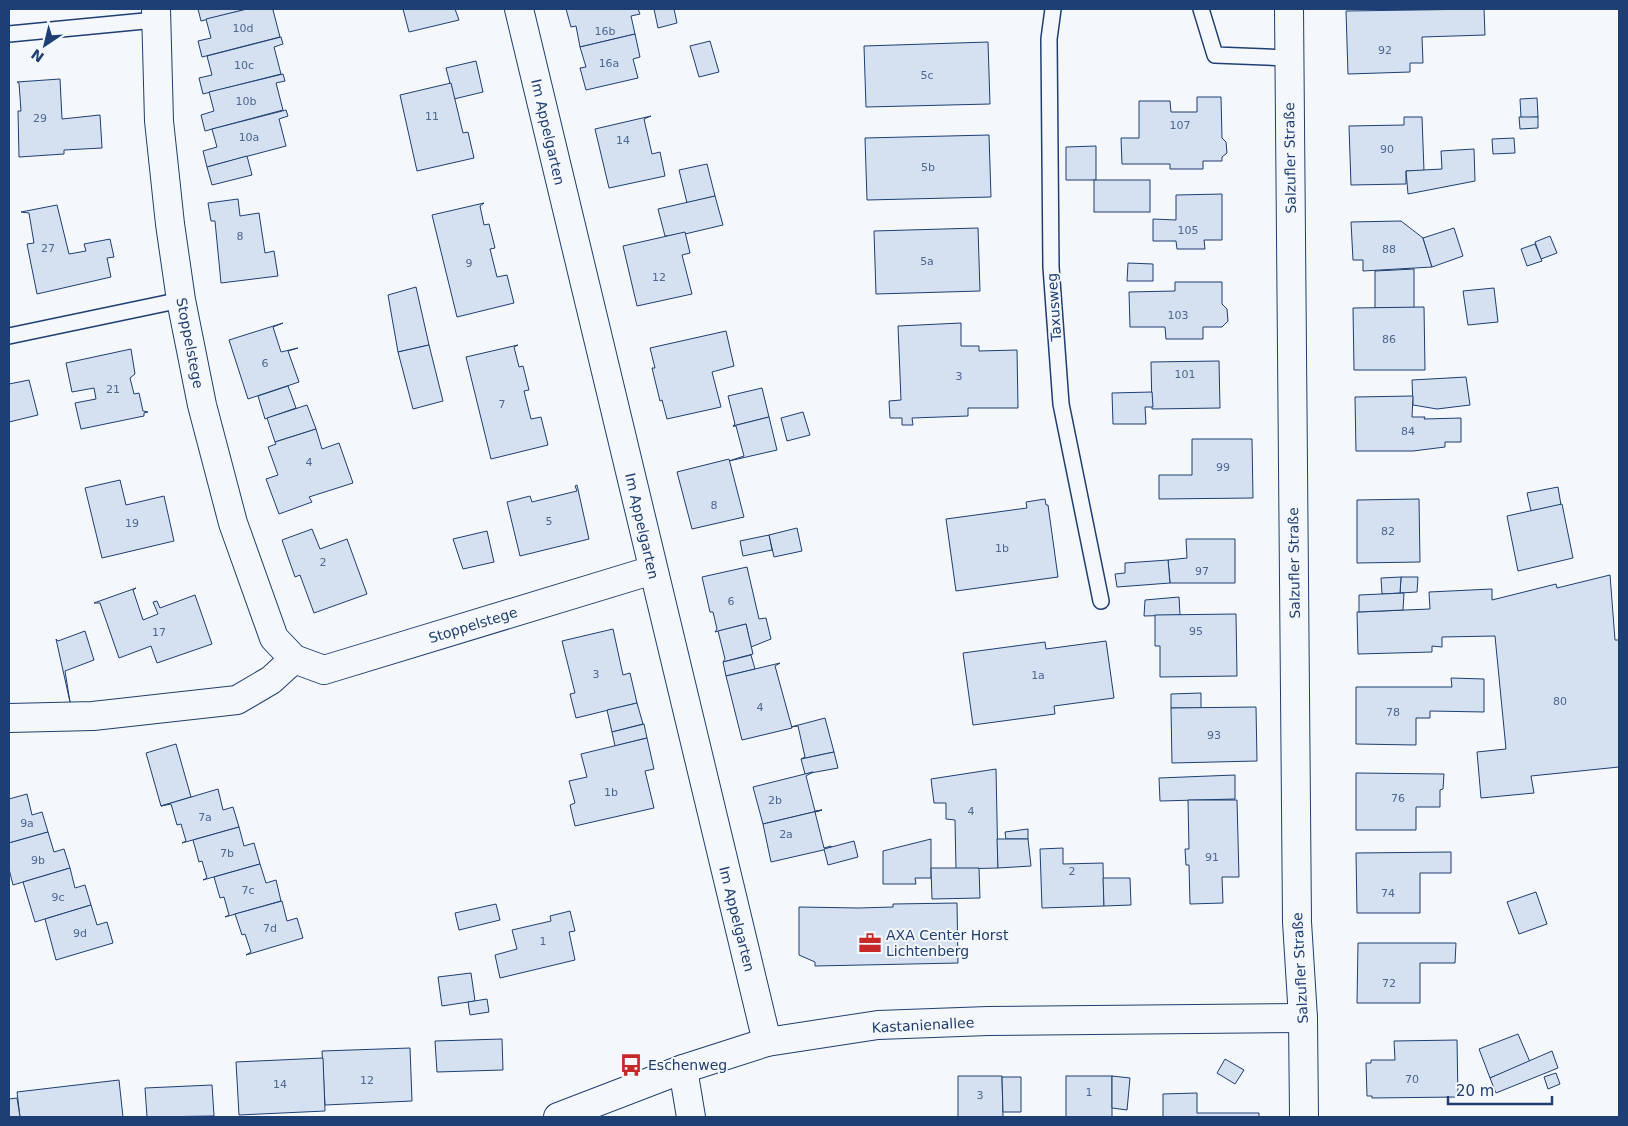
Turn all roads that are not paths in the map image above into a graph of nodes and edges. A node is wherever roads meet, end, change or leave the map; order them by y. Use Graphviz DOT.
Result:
graph roads {
  1 [pos="519,9"];
  2 [pos="1053,9"];
  3 [pos="1201,9"];
  4 [pos="1289,9"];
  5 [pos="155,14"];
  6 [pos="9,34"];
  7 [pos="1289,58"];
  8 [pos="181,300"];
  9 [pos="9,336"];
  10 [pos="653,570"];
  11 [pos="1101,601"];
  12 [pos="294,660"];
  13 [pos="9,718"];
  14 [pos="1303,1018"];
  15 [pos="767,1042"];
  16 [pos="683,1069"];
  17 [pos="558,1117"];
  18 [pos="691,1117"];
  19 [pos="1304,1117"];
  1 -- 10 [label="street, Im Appelgarten"];
  2 -- 11 [label="lane, Taxusweg"];
  3 -- 7 [label="lane"];
  4 -- 7 [label="street, Salzufler Straße"];
  5 -- 6 [label="lane"];
  5 -- 8 [label="street, Stoppelstege"];
  7 -- 14 [label="street, Salzufler Straße"];
  8 -- 9 [label="lane"];
  8 -- 12 [label="street, Stoppelstege"];
  10 -- 12 [label="street, Stoppelstege"];
  10 -- 15 [label="street, Im Appelgarten"];
  12 -- 13 [label="street"];
  14 -- 15 [label="street, Kastanienallee"];
  14 -- 19 [label="street, Salzufler Straße"];
  15 -- 16 [label="street, Kastanienallee"];
  16 -- 17 [label="street, Kastanienallee"];
  16 -- 18 [label="street"];
}
